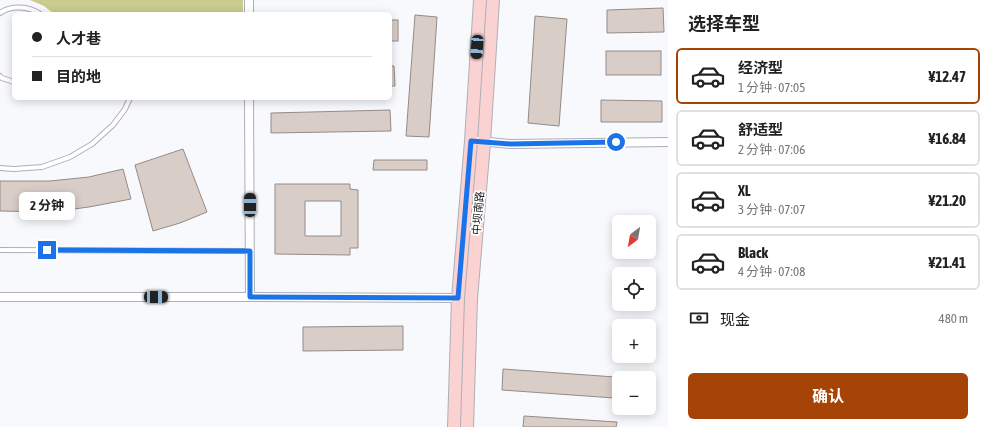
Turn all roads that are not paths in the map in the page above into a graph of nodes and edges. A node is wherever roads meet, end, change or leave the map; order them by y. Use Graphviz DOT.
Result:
graph roads {
  1 [pos="249,0"];
  2 [pos="480,0"];
  3 [pos="493,0"];
  4 [pos="38,12"];
  5 [pos="249,12"];
  6 [pos="0,14"];
  7 [pos="0,76"];
  8 [pos="12,81"];
  9 [pos="129,100"];
  10 [pos="249,100"];
  11 [pos="471,141"];
  12 [pos="668,142"];
  13 [pos="0,168"];
  14 [pos="0,250"];
  15 [pos="250,251"];
  16 [pos="0,297"];
  17 [pos="250,297"];
  18 [pos="458,298"];
  19 [pos="456,409"];
  20 [pos="454,427"];
  21 [pos="467,427"];
  22 [pos="470,427"];
  1 -- 5 [label="street"];
  2 -- 11 [label="main road, 中坝南路"];
  3 -- 21 [label="main road, 中坝南路"];
  4 -- 6 [label="lane"];
  7 -- 8 [label="lane"];
  9 -- 13 [label="lane"];
  10 -- 15 [label="street"];
  11 -- 12 [label="street"];
  11 -- 18 [label="main road, 中坝南路"];
  14 -- 15 [label="lane"];
  15 -- 17 [label="street"];
  16 -- 17 [label="street"];
  17 -- 18 [label="street"];
  18 -- 19 [label="main road, 中坝南路"];
  19 -- 20 [label="main road, 中坝南路"];
  19 -- 22 [label="street"];
}
